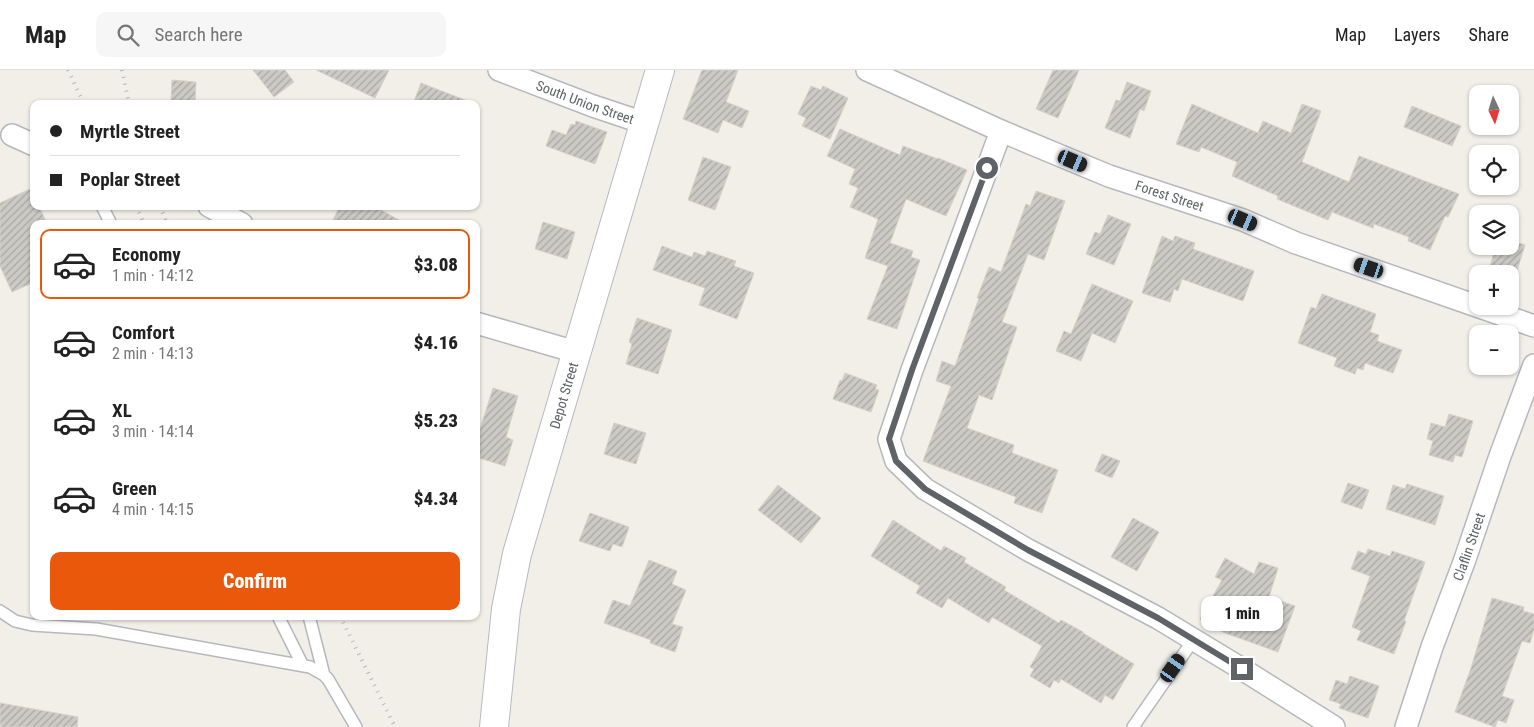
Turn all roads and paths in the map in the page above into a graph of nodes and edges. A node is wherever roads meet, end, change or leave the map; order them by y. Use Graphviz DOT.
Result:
graph roads {
  1 [pos="498,70"];
  2 [pos="660,70"];
  3 [pos="867,70"];
  4 [pos="644,123"];
  5 [pos="1001,131"];
  6 [pos="12,135"];
  7 [pos="30,143"];
  8 [pos="216,210"];
  9 [pos="235,220"];
  10 [pos="480,323"];
  11 [pos="1534,326"];
  12 [pos="576,352"];
  13 [pos="1534,365"];
  14 [pos="0,611"];
  15 [pos="280,620"];
  16 [pos="309,620"];
  17 [pos="1194,639"];
  18 [pos="304,666"];
  19 [pos="324,675"];
  20 [pos="352,725"];
  21 [pos="494,727"];
  22 [pos="1133,727"];
  23 [pos="1334,727"];
  24 [pos="1406,727"];
  1 -- 4 [label="street, South Union Street"];
  2 -- 4 [label="main road, Depot Street"];
  3 -- 5 [label="street, Forest Street"];
  4 -- 12 [label="main road, Depot Street"];
  5 -- 11 [label="street, Forest Street"];
  5 -- 17 [label="street"];
  6 -- 7 [label="street"];
  8 -- 9 [label="street"];
  10 -- 12 [label="street"];
  12 -- 21 [label="main road, Depot Street"];
  13 -- 24 [label="street, Claflin Street"];
  14 -- 18 [label="lane"];
  15 -- 18 [label="lane"];
  16 -- 19 [label="lane"];
  17 -- 22 [label="lane"];
  17 -- 23 [label="street"];
  18 -- 19 [label="lane"];
  19 -- 20 [label="lane"];
}
